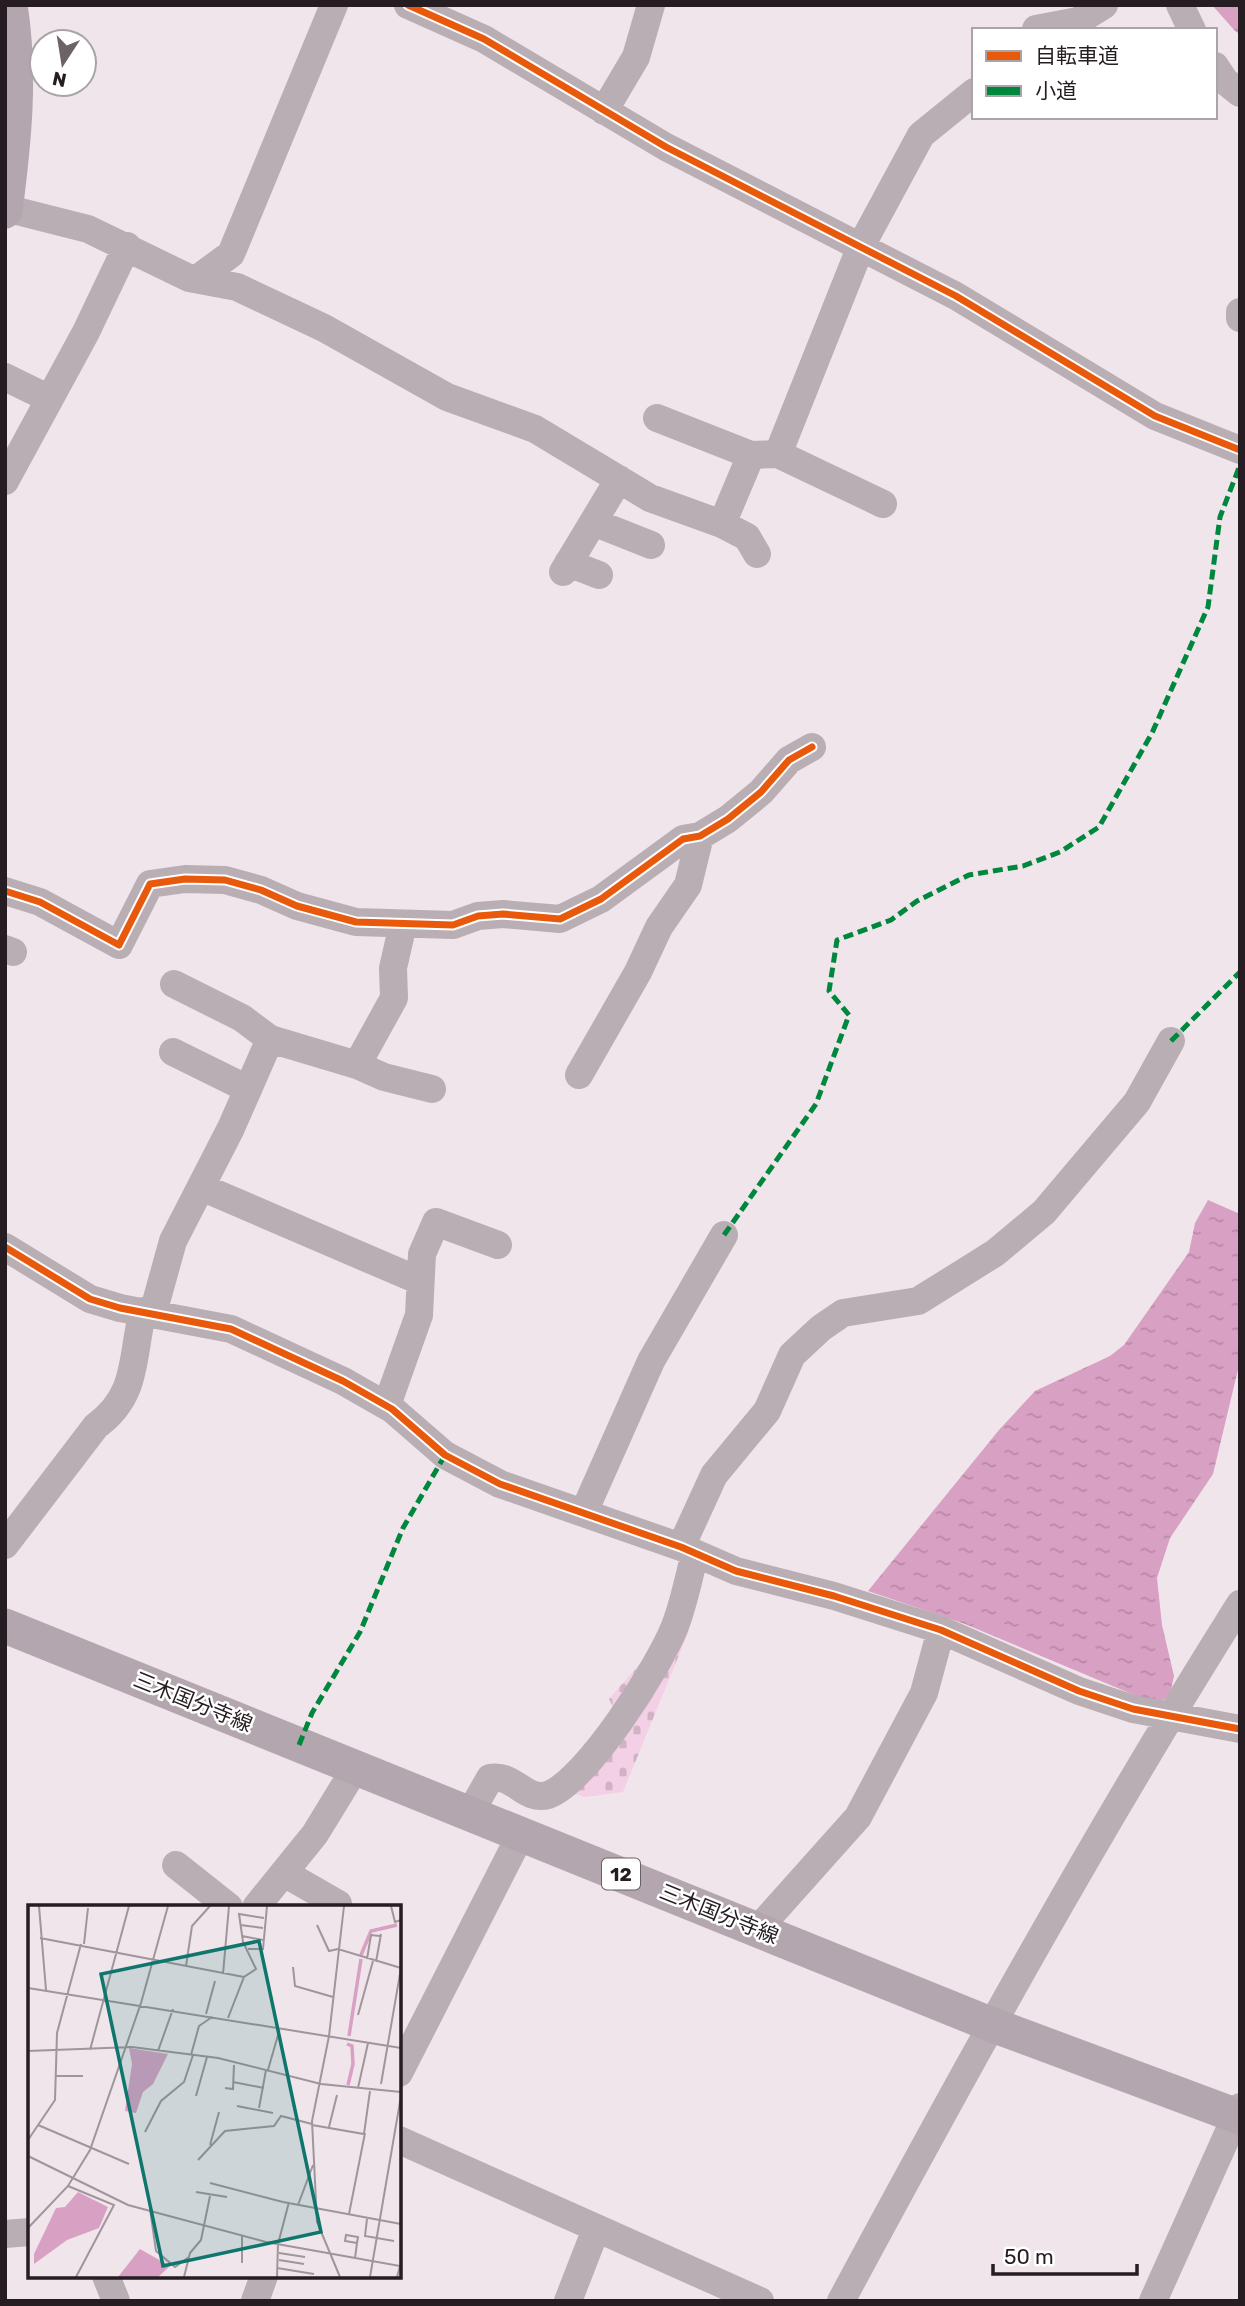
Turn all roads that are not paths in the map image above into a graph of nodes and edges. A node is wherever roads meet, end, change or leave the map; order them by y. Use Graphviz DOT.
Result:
graph roads {
  1 [pos="10,5"];
  2 [pos="334,5"];
  3 [pos="408,5"];
  4 [pos="651,5"];
  5 [pos="1104,5"];
  6 [pos="1180,5"];
  7 [pos="1040,21"];
  8 [pos="1191,28"];
  9 [pos="1217,69"];
  10 [pos="1240,93"];
  11 [pos="972,94"];
  12 [pos="604,111"];
  13 [pos="5,209"];
  14 [pos="127,246"];
  15 [pos="861,246"];
  16 [pos="231,254"];
  17 [pos="197,279"];
  18 [pos="237,288"];
  19 [pos="1240,312"];
  20 [pos="1240,318"];
  21 [pos="5,377"];
  22 [pos="48,398"];
  23 [pos="657,418"];
  24 [pos="1240,450"];
  25 [pos="765,454"];
  26 [pos="620,479"];
  27 [pos="5,481"];
  28 [pos="883,504"];
  29 [pos="593,522"];
  30 [pos="722,524"];
  31 [pos="650,545"];
  32 [pos="757,554"];
  33 [pos="599,575"];
  34 [pos="813,747"];
  35 [pos="700,836"];
  36 [pos="5,891"];
  37 [pos="403,924"];
  38 [pos="174,984"];
  39 [pos="270,1039"];
  40 [pos="1171,1041"];
  41 [pos="173,1052"];
  42 [pos="357,1065"];
  43 [pos="579,1075"];
  44 [pos="248,1089"];
  45 [pos="432,1089"];
  46 [pos="201,1187"];
  47 [pos="724,1235"];
  48 [pos="498,1245"];
  49 [pos="5,1247"];
  50 [pos="420,1281"];
  51 [pos="148,1312"];
  52 [pos="387,1405"];
  53 [pos="584,1512"];
  54 [pos="5,1545"];
  55 [pos="688,1550"];
  56 [pos="1240,1604"];
  57 [pos="5,1626"];
  58 [pos="941,1630"];
  59 [pos="1169,1716"];
  60 [pos="1240,1729"];
  61 [pos="356,1767"];
  62 [pos="470,1813"];
  63 [pos="521,1834"];
  64 [pos="176,1865"];
  65 [pos="284,1872"];
  66 [pos="338,1904"];
  67 [pos="226,1905"];
  68 [pos="258,1905"];
  69 [pos="758,1929"];
  70 [pos="990,2024"];
  71 [pos="401,2069"];
  72 [pos="1238,2113"];
  73 [pos="401,2141"];
  74 [pos="596,2229"];
  75 [pos="28,2232"];
  76 [pos="5,2234"];
  77 [pos="107,2278"];
  78 [pos="263,2278"];
  79 [pos="116,2301"];
  80 [pos="255,2301"];
  81 [pos="568,2301"];
  82 [pos="760,2301"];
  83 [pos="841,2301"];
  84 [pos="1153,2301"];
  1 -- 13 [label="main road"];
  2 -- 16 [label="street"];
  3 -- 12 [label="street"];
  4 -- 12 [label="street"];
  5 -- 7 [label="street"];
  6 -- 8 [label="street"];
  9 -- 10 [label="street"];
  11 -- 15 [label="street"];
  12 -- 15 [label="street"];
  13 -- 14 [label="street"];
  14 -- 17 [label="street"];
  14 -- 22 [label="street"];
  15 -- 24 [label="street"];
  15 -- 25 [label="street"];
  16 -- 17 [label="street"];
  16 -- 18 [label="street"];
  17 -- 18 [label="street"];
  18 -- 26 [label="street"];
  19 -- 20 [label="street"];
  21 -- 22 [label="street"];
  22 -- 27 [label="street"];
  23 -- 25 [label="street"];
  25 -- 28 [label="street"];
  25 -- 30 [label="street"];
  26 -- 29 [label="street"];
  26 -- 30 [label="street"];
  29 -- 31 [label="street"];
  29 -- 33 [label="street"];
  30 -- 32 [label="street"];
  34 -- 35 [label="street"];
  35 -- 37 [label="street"];
  35 -- 43 [label="street"];
  36 -- 37 [label="street"];
  37 -- 42 [label="street"];
  38 -- 39 [label="street"];
  39 -- 42 [label="street"];
  39 -- 44 [label="street"];
  40 -- 55 [label="street"];
  41 -- 44 [label="street"];
  42 -- 45 [label="street"];
  44 -- 46 [label="street"];
  46 -- 50 [label="street"];
  46 -- 51 [label="street"];
  47 -- 53 [label="street"];
  48 -- 50 [label="street"];
  49 -- 51 [label="street"];
  50 -- 52 [label="street"];
  51 -- 52 [label="street"];
  51 -- 54 [label="street"];
  52 -- 53 [label="street"];
  53 -- 55 [label="street"];
  55 -- 58 [label="street"];
  55 -- 62 [label="street"];
  56 -- 59 [label="street"];
  57 -- 61 [label="main road, 三木国分寺線 / 12"];
  58 -- 59 [label="street"];
  58 -- 69 [label="street"];
  59 -- 60 [label="street"];
  59 -- 70 [label="street"];
  61 -- 62 [label="main road, 三木国分寺線 / 12"];
  61 -- 65 [label="street"];
  62 -- 63 [label="main road, 三木国分寺線 / 12"];
  63 -- 69 [label="main road, 三木国分寺線 / 12"];
  63 -- 71 [label="street"];
  64 -- 67 [label="street"];
  65 -- 66 [label="street"];
  65 -- 68 [label="street"];
  69 -- 70 [label="main road, 三木国分寺線 / 12"];
  70 -- 72 [label="main road, 三木国分寺線 / 12"];
  70 -- 83 [label="street"];
  72 -- 84 [label="street"];
  73 -- 74 [label="street"];
  74 -- 81 [label="street"];
  74 -- 82 [label="street"];
  75 -- 76 [label="street"];
  77 -- 79 [label="street"];
  78 -- 80 [label="street"];
}
